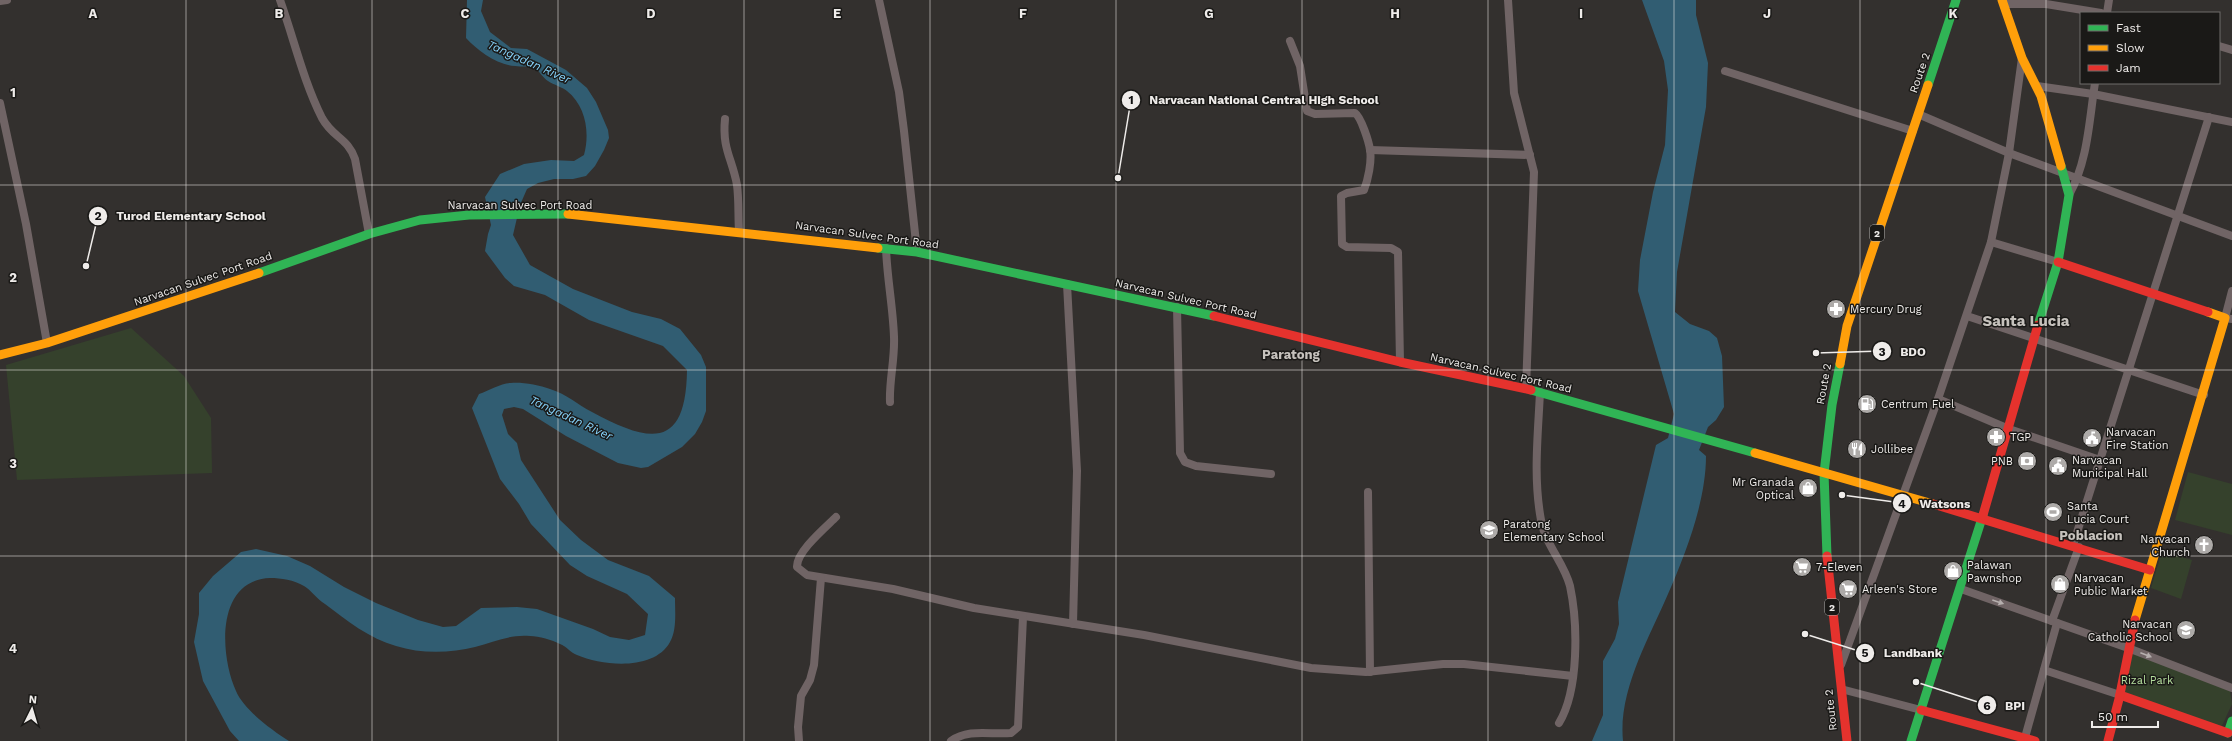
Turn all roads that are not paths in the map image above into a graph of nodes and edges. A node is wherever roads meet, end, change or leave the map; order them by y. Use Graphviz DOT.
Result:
graph roads {
  1 [pos="7,0"];
  2 [pos="280,0"];
  3 [pos="879,0"];
  4 [pos="1508,0"];
  5 [pos="1956,0"];
  6 [pos="2109,0"];
  7 [pos="0,1"];
  8 [pos="2003,2"];
  9 [pos="2096,12"];
  10 [pos="2107,12"];
  11 [pos="1290,42"];
  12 [pos="2220,46"];
  13 [pos="2232,50"];
  14 [pos="2022,58"];
  15 [pos="1725,71"];
  16 [pos="2095,84"];
  17 [pos="2037,86"];
  18 [pos="2093,94"];
  19 [pos="0,103"];
  20 [pos="1918,114"];
  21 [pos="2209,117"];
  22 [pos="725,119"];
  23 [pos="2232,122"];
  24 [pos="1913,131"];
  25 [pos="1370,150"];
  26 [pos="2009,153"];
  27 [pos="1530,156"];
  28 [pos="2062,172"];
  29 [pos="2079,178"];
  30 [pos="2069,195"];
  31 [pos="2178,217"];
  32 [pos="739,231"];
  33 [pos="369,234"];
  34 [pos="2232,236"];
  35 [pos="1991,242"];
  36 [pos="886,248"];
  37 [pos="917,252"];
  38 [pos="2058,262"];
  39 [pos="1067,284"];
  40 [pos="2232,291"];
  41 [pos="2152,294"];
  42 [pos="1177,307"];
  43 [pos="1967,316"];
  44 [pos="2229,319"];
  45 [pos="2034,338"];
  46 [pos="47,343"];
  47 [pos="0,355"];
  48 [pos="1400,362"];
  49 [pos="2128,370"];
  50 [pos="1526,389"];
  51 [pos="1540,392"];
  52 [pos="2204,396"];
  53 [pos="1938,399"];
  54 [pos="890,402"];
  55 [pos="2009,429"];
  56 [pos="2100,460"];
  57 [pos="1824,473"];
  58 [pos="1270,474"];
  59 [pos="1368,492"];
  60 [pos="1903,497"];
  61 [pos="836,517"];
  62 [pos="1982,519"];
  63 [pos="2076,546"];
  64 [pos="2150,570"];
  65 [pos="821,578"];
  66 [pos="1961,589"];
  67 [pos="1023,617"];
  68 [pos="2054,622"];
  69 [pos="1073,624"];
  70 [pos="2128,648"];
  71 [pos="1839,669"];
  72 [pos="2044,670"];
  73 [pos="1370,672"];
  74 [pos="1573,676"];
  75 [pos="2232,688"];
  76 [pos="1841,689"];
  77 [pos="2120,695"];
  78 [pos="1921,710"];
  79 [pos="2232,721"];
  80 [pos="1558,723"];
  81 [pos="2229,737"];
  82 [pos="2024,740"];
  83 [pos="799,741"];
  84 [pos="951,741"];
  85 [pos="1847,741"];
  86 [pos="1911,741"];
  87 [pos="2035,741"];
  88 [pos="2108,741"];
  1 -- 7 [label="street"];
  2 -- 33 [label="street"];
  3 -- 37 [label="street"];
  4 -- 27 [label="street"];
  5 -- 20 [label="main road, Route 2 / 2"];
  6 -- 10 [label="street"];
  8 -- 9 [label="street"];
  8 -- 14 [label="main road"];
  11 -- 25 [label="street"];
  12 -- 13 [label="street"];
  14 -- 17 [label="main road"];
  14 -- 26 [label="street"];
  15 -- 24 [label="street"];
  16 -- 18 [label="street"];
  17 -- 18 [label="street"];
  17 -- 28 [label="main road"];
  18 -- 21 [label="street"];
  18 -- 29 [label="street"];
  19 -- 46 [label="street"];
  20 -- 24 [label="main road, Route 2 / 2"];
  20 -- 26 [label="street"];
  21 -- 23 [label="street"];
  21 -- 31 [label="street"];
  22 -- 32 [label="street"];
  24 -- 57 [label="main road, Route 2 / 2"];
  25 -- 27 [label="street"];
  25 -- 48 [label="street"];
  26 -- 28 [label="street"];
  26 -- 35 [label="street"];
  27 -- 50 [label="street"];
  28 -- 29 [label="street"];
  28 -- 30 [label="main road"];
  29 -- 30 [label="street"];
  29 -- 31 [label="street"];
  30 -- 38 [label="main road"];
  31 -- 34 [label="street"];
  31 -- 41 [label="street"];
  32 -- 33 [label="main road, Narvacan Sulvec Port Road"];
  32 -- 36 [label="main road, Narvacan Sulvec Port Road"];
  33 -- 46 [label="main road, Narvacan Sulvec Port Road"];
  35 -- 38 [label="street"];
  35 -- 43 [label="street"];
  36 -- 37 [label="main road, Narvacan Sulvec Port Road"];
  36 -- 54 [label="street"];
  37 -- 39 [label="main road, Narvacan Sulvec Port Road"];
  38 -- 41 [label="main road"];
  38 -- 45 [label="main road"];
  39 -- 42 [label="main road, Narvacan Sulvec Port Road"];
  39 -- 69 [label="street"];
  40 -- 44 [label="street"];
  41 -- 44 [label="main road"];
  41 -- 49 [label="street"];
  42 -- 48 [label="main road, Narvacan Sulvec Port Road"];
  42 -- 58 [label="street"];
  43 -- 45 [label="street"];
  43 -- 53 [label="street"];
  44 -- 52 [label="main road"];
  45 -- 49 [label="street"];
  45 -- 55 [label="main road"];
  46 -- 47 [label="main road, Narvacan Sulvec Port Road"];
  48 -- 50 [label="main road, Narvacan Sulvec Port Road"];
  49 -- 52 [label="street"];
  49 -- 56 [label="street"];
  50 -- 51 [label="main road, Narvacan Sulvec Port Road"];
  51 -- 57 [label="main road, Narvacan Sulvec Port Road"];
  51 -- 74 [label="street"];
  52 -- 64 [label="main road"];
  53 -- 55 [label="street"];
  53 -- 60 [label="street"];
  55 -- 56 [label="street"];
  55 -- 62 [label="main road"];
  56 -- 63 [label="street"];
  57 -- 60 [label="main road, Narvacan Sulvec Port Road"];
  57 -- 71 [label="main road, Route 2 / 2"];
  59 -- 73 [label="street"];
  60 -- 62 [label="main road, Narvacan Sulvec Port Road"];
  60 -- 71 [label="street"];
  61 -- 65 [label="street"];
  62 -- 63 [label="main road, Narvacan Sulvec Port Road"];
  62 -- 66 [label="main road"];
  63 -- 64 [label="main road, Narvacan Sulvec Port Road"];
  63 -- 68 [label="street"];
  64 -- 70 [label="main road"];
  65 -- 67 [label="street"];
  65 -- 83 [label="street"];
  66 -- 68 [label="street, one-way"];
  66 -- 78 [label="main road"];
  67 -- 69 [label="street"];
  67 -- 84 [label="street"];
  68 -- 70 [label="street"];
  68 -- 72 [label="street"];
  69 -- 73 [label="street"];
  70 -- 75 [label="street, one-way"];
  70 -- 77 [label="main road"];
  71 -- 76 [label="main road, Route 2 / 2"];
  72 -- 77 [label="street"];
  72 -- 82 [label="street"];
  73 -- 74 [label="street"];
  74 -- 80 [label="street"];
  76 -- 78 [label="street"];
  76 -- 85 [label="main road, Route 2 / 2"];
  77 -- 81 [label="main road"];
  77 -- 88 [label="main road"];
  78 -- 82 [label="main road"];
  78 -- 86 [label="main road"];
  79 -- 81 [label="main road"];
  82 -- 87 [label="main road"];
}
